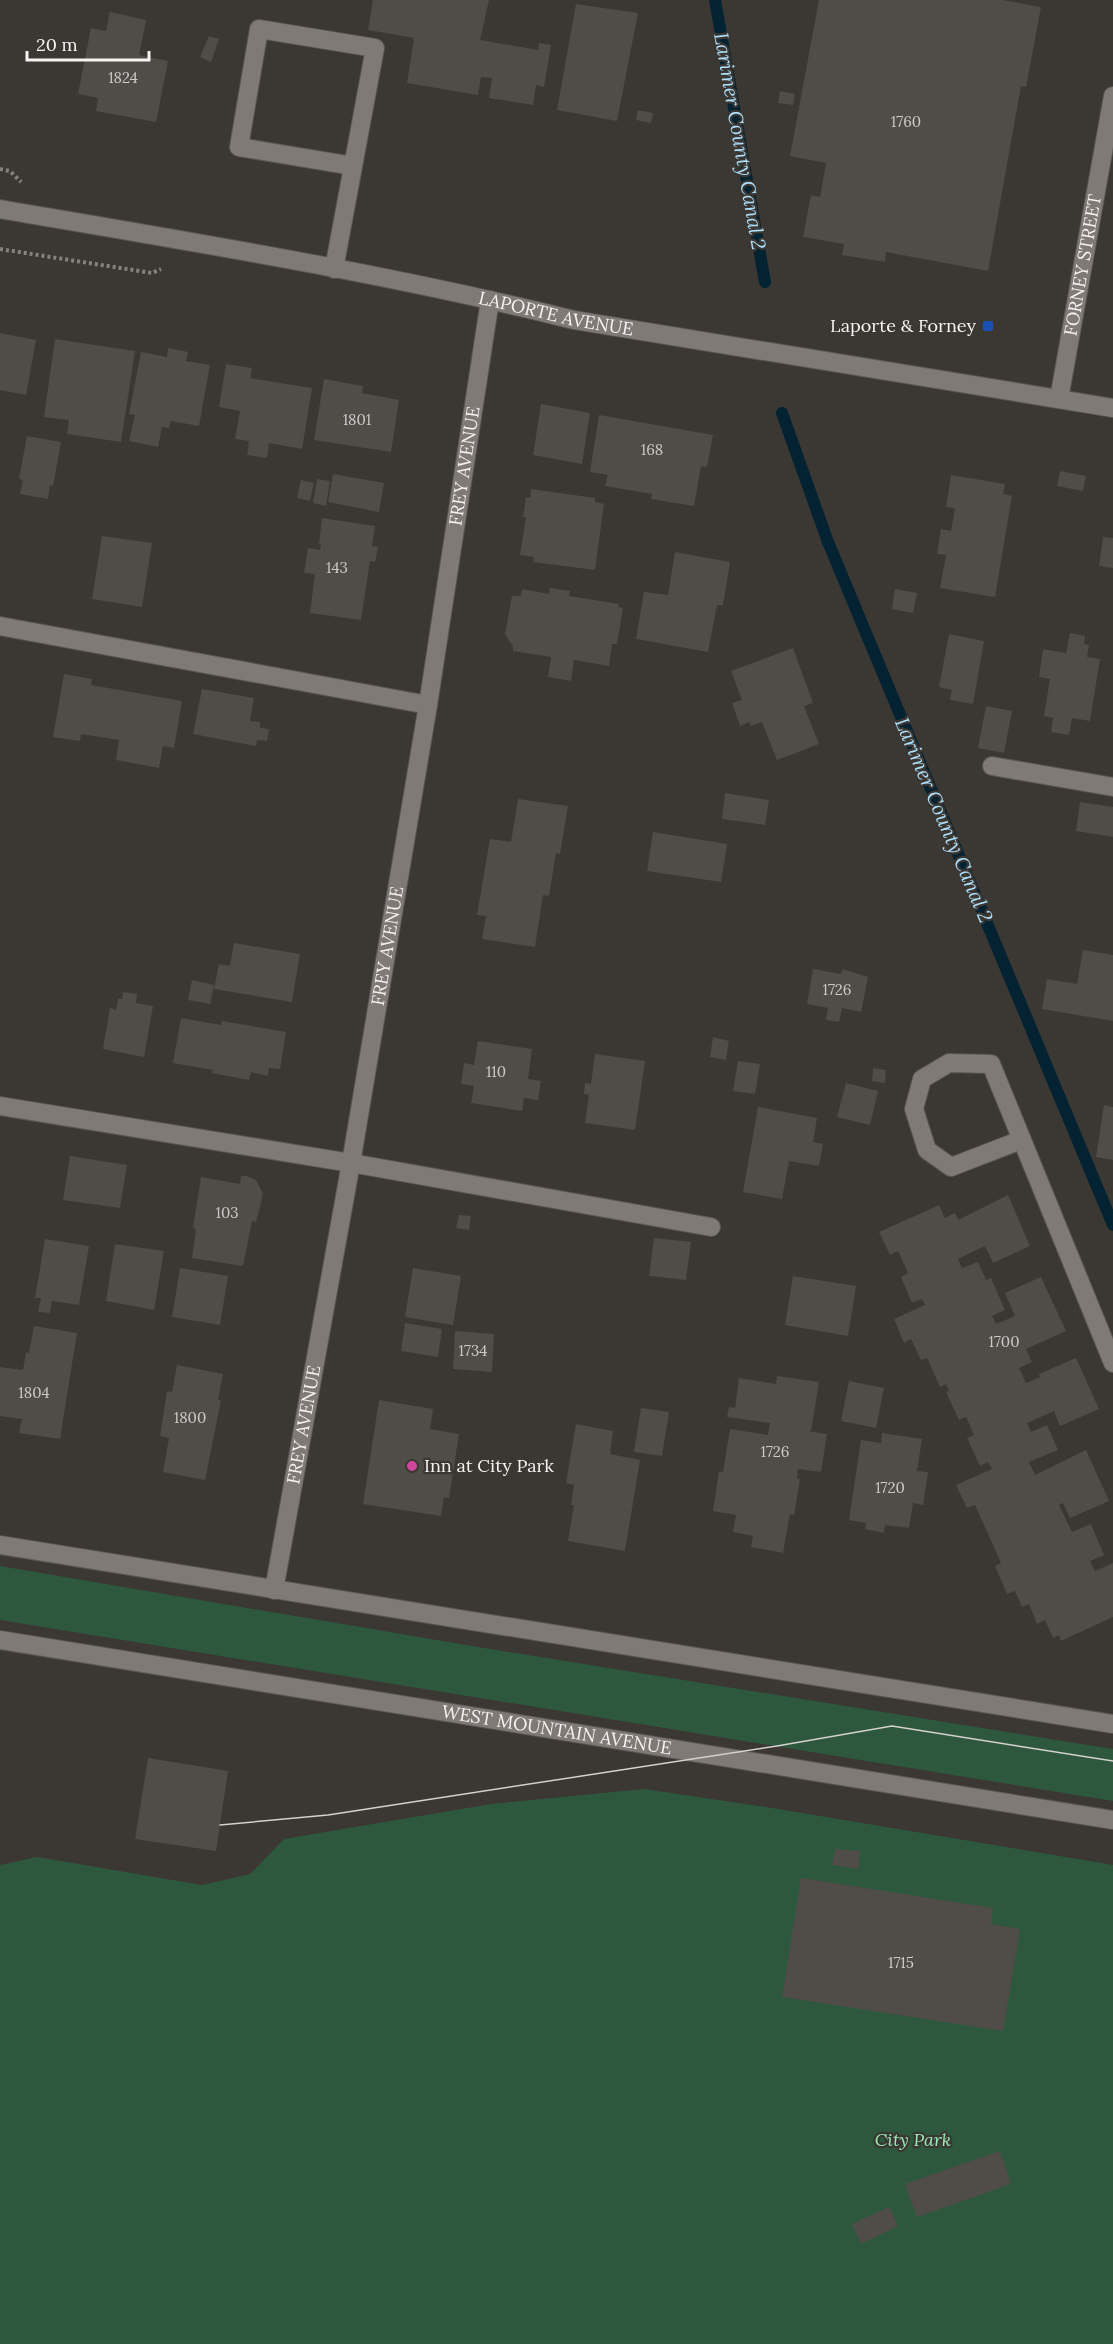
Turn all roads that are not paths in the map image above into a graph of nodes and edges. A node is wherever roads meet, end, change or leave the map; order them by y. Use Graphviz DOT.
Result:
graph roads {
  1 [pos="1113,96"];
  2 [pos="1108,148"];
  3 [pos="353,166"];
  4 [pos="0,209"];
  5 [pos="334,269"];
  6 [pos="490,300"];
  7 [pos="1059,399"];
  8 [pos="1113,408"];
  9 [pos="0,626"];
  10 [pos="428,705"];
  11 [pos="992,766"];
  12 [pos="1113,787"];
  13 [pos="0,1106"];
  14 [pos="1021,1140"];
  15 [pos="351,1163"];
  16 [pos="711,1227"];
  17 [pos="1113,1363"];
  18 [pos="0,1545"];
  19 [pos="274,1590"];
  20 [pos="0,1640"];
  21 [pos="1113,1724"];
  22 [pos="1113,1820"];
  1 -- 2 [label="street, FORNEY STREET"];
  2 -- 7 [label="street, FORNEY STREET"];
  3 -- 3 [label="street"];
  3 -- 5 [label="street"];
  4 -- 5 [label="street, LAPORTE AVENUE"];
  5 -- 6 [label="street, LAPORTE AVENUE"];
  6 -- 7 [label="street, LAPORTE AVENUE"];
  6 -- 10 [label="street, FREY AVENUE"];
  7 -- 8 [label="street, LAPORTE AVENUE"];
  9 -- 10 [label="street"];
  10 -- 15 [label="street, FREY AVENUE"];
  11 -- 12 [label="street"];
  13 -- 15 [label="street"];
  14 -- 14 [label="street"];
  14 -- 17 [label="street"];
  15 -- 16 [label="street"];
  15 -- 19 [label="street, FREY AVENUE"];
  18 -- 19 [label="street"];
  19 -- 21 [label="street"];
  20 -- 22 [label="street, WEST MOUNTAIN AVENUE"];
}
